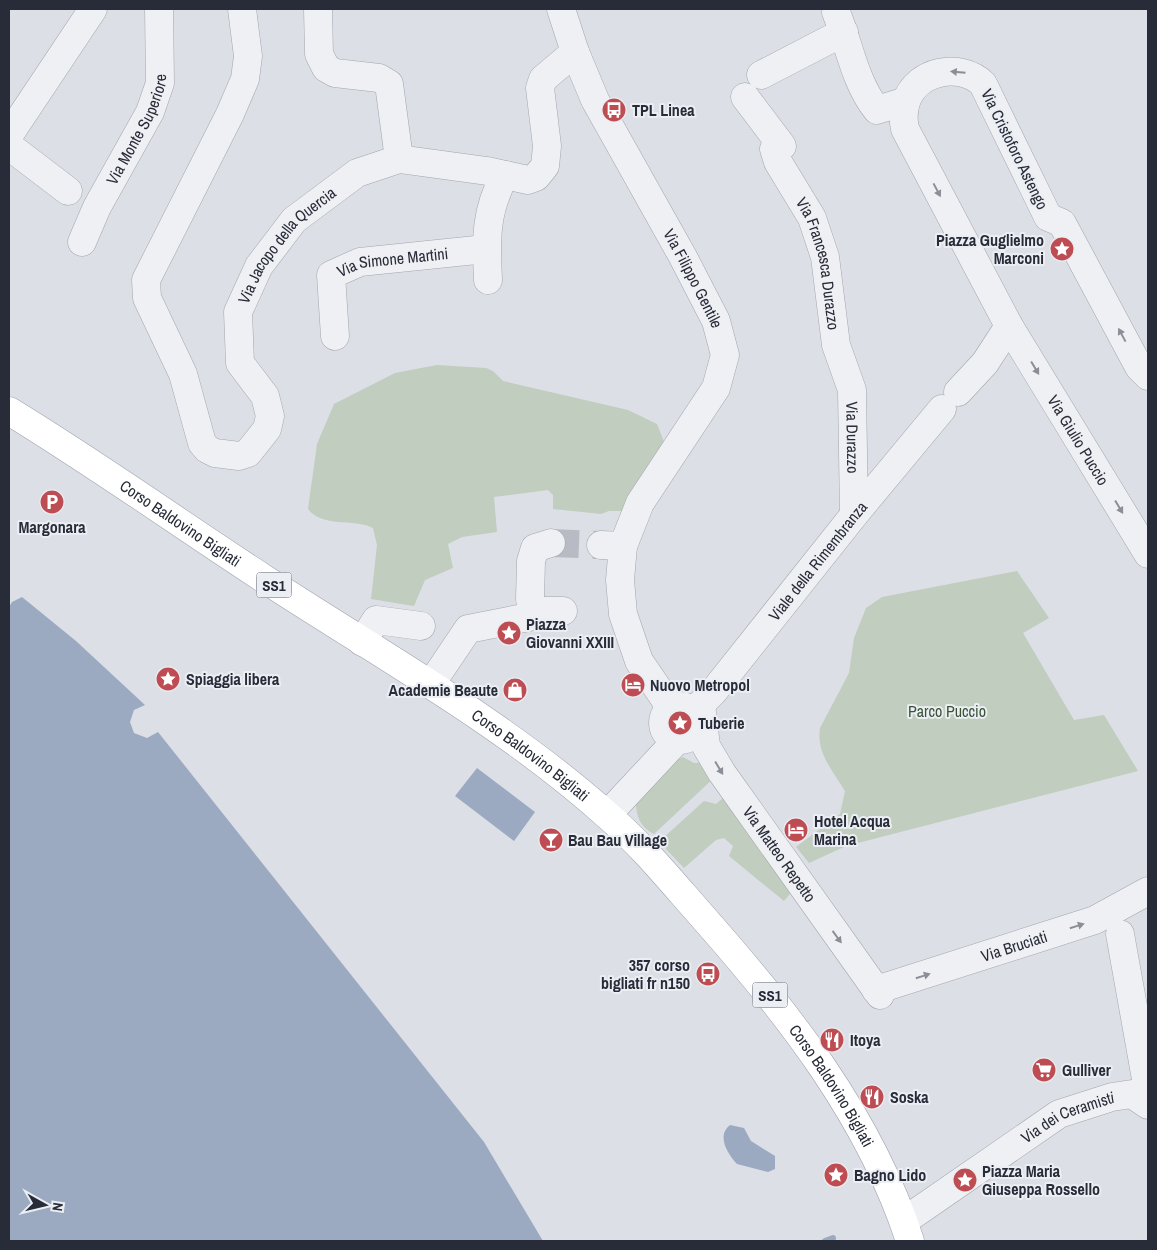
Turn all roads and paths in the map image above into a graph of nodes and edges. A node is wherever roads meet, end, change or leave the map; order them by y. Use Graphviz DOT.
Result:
graph roads {
  1 [pos="93,9"];
  2 [pos="159,9"];
  3 [pos="242,9"];
  4 [pos="318,9"];
  5 [pos="561,9"];
  6 [pos="575,52"];
  7 [pos="761,75"];
  8 [pos="745,97"];
  9 [pos="906,101"];
  10 [pos="9,135"];
  11 [pos="9,146"];
  12 [pos="399,159"];
  13 [pos="505,175"];
  14 [pos="68,191"];
  15 [pos="82,242"];
  16 [pos="486,249"];
  17 [pos="488,280"];
  18 [pos="1009,326"];
  19 [pos="334,336"];
  20 [pos="1148,376"];
  21 [pos="852,390"];
  22 [pos="9,411"];
  23 [pos="854,515"];
  24 [pos="551,543"];
  25 [pos="1148,554"];
  26 [pos="530,599"];
  27 [pos="563,611"];
  28 [pos="421,626"];
  29 [pos="362,642"];
  30 [pos="431,684"];
  31 [pos="689,709"];
  32 [pos="607,815"];
  33 [pos="1148,891"];
  34 [pos="1120,934"];
  35 [pos="878,993"];
  36 [pos="1148,1090"];
  37 [pos="1148,1105"];
  38 [pos="907,1231"];
  1 -- 10 [label="street"];
  2 -- 15 [label="street, Via Monte Superiore"];
  3 -- 12 [label="street, Via Jacopo della Quercia"];
  4 -- 12 [label="street"];
  5 -- 6 [label="street, Via Filippo Gentile"];
  6 -- 13 [label="street, Via Jacopo della Quercia"];
  6 -- 31 [label="street, Via Filippo Gentile"];
  7 -- 9 [label="street"];
  8 -- 21 [label="street, Via Francesca Durazzo"];
  9 -- 18 [label="street, one-way"];
  20 -- 9 [label="street, Via Cristoforo Astengo, one-way"];
  11 -- 14 [label="street"];
  12 -- 13 [label="street, Via Jacopo della Quercia"];
  13 -- 16 [label="street"];
  16 -- 17 [label="street"];
  16 -- 19 [label="street, Via Simone Martini"];
  18 -- 23 [label="street, Viale della Rimembranza"];
  18 -- 25 [label="street, Via Giulio Puccio, one-way"];
  21 -- 23 [label="street, Via Durazzo"];
  22 -- 29 [label="main road, Corso Baldovino Bigliati / SS1"];
  23 -- 31 [label="street, Viale della Rimembranza"];
  24 -- 26 [label="street"];
  27 -- 30 [label="street"];
  28 -- 29 [label="street"];
  29 -- 30 [label="main road, Corso Baldovino Bigliati / SS1"];
  30 -- 32 [label="main road, Corso Baldovino Bigliati / SS1"];
  31 -- 32 [label="street"];
  31 -- 35 [label="street, Via Matteo Repetto, one-way"];
  32 -- 38 [label="main road, Corso Baldovino Bigliati / SS1"];
  35 -- 33 [label="street, Via Bruciati, one-way"];
  34 -- 36 [label="street"];
  37 -- 38 [label="street, Via dei Ceramisti"];
}
